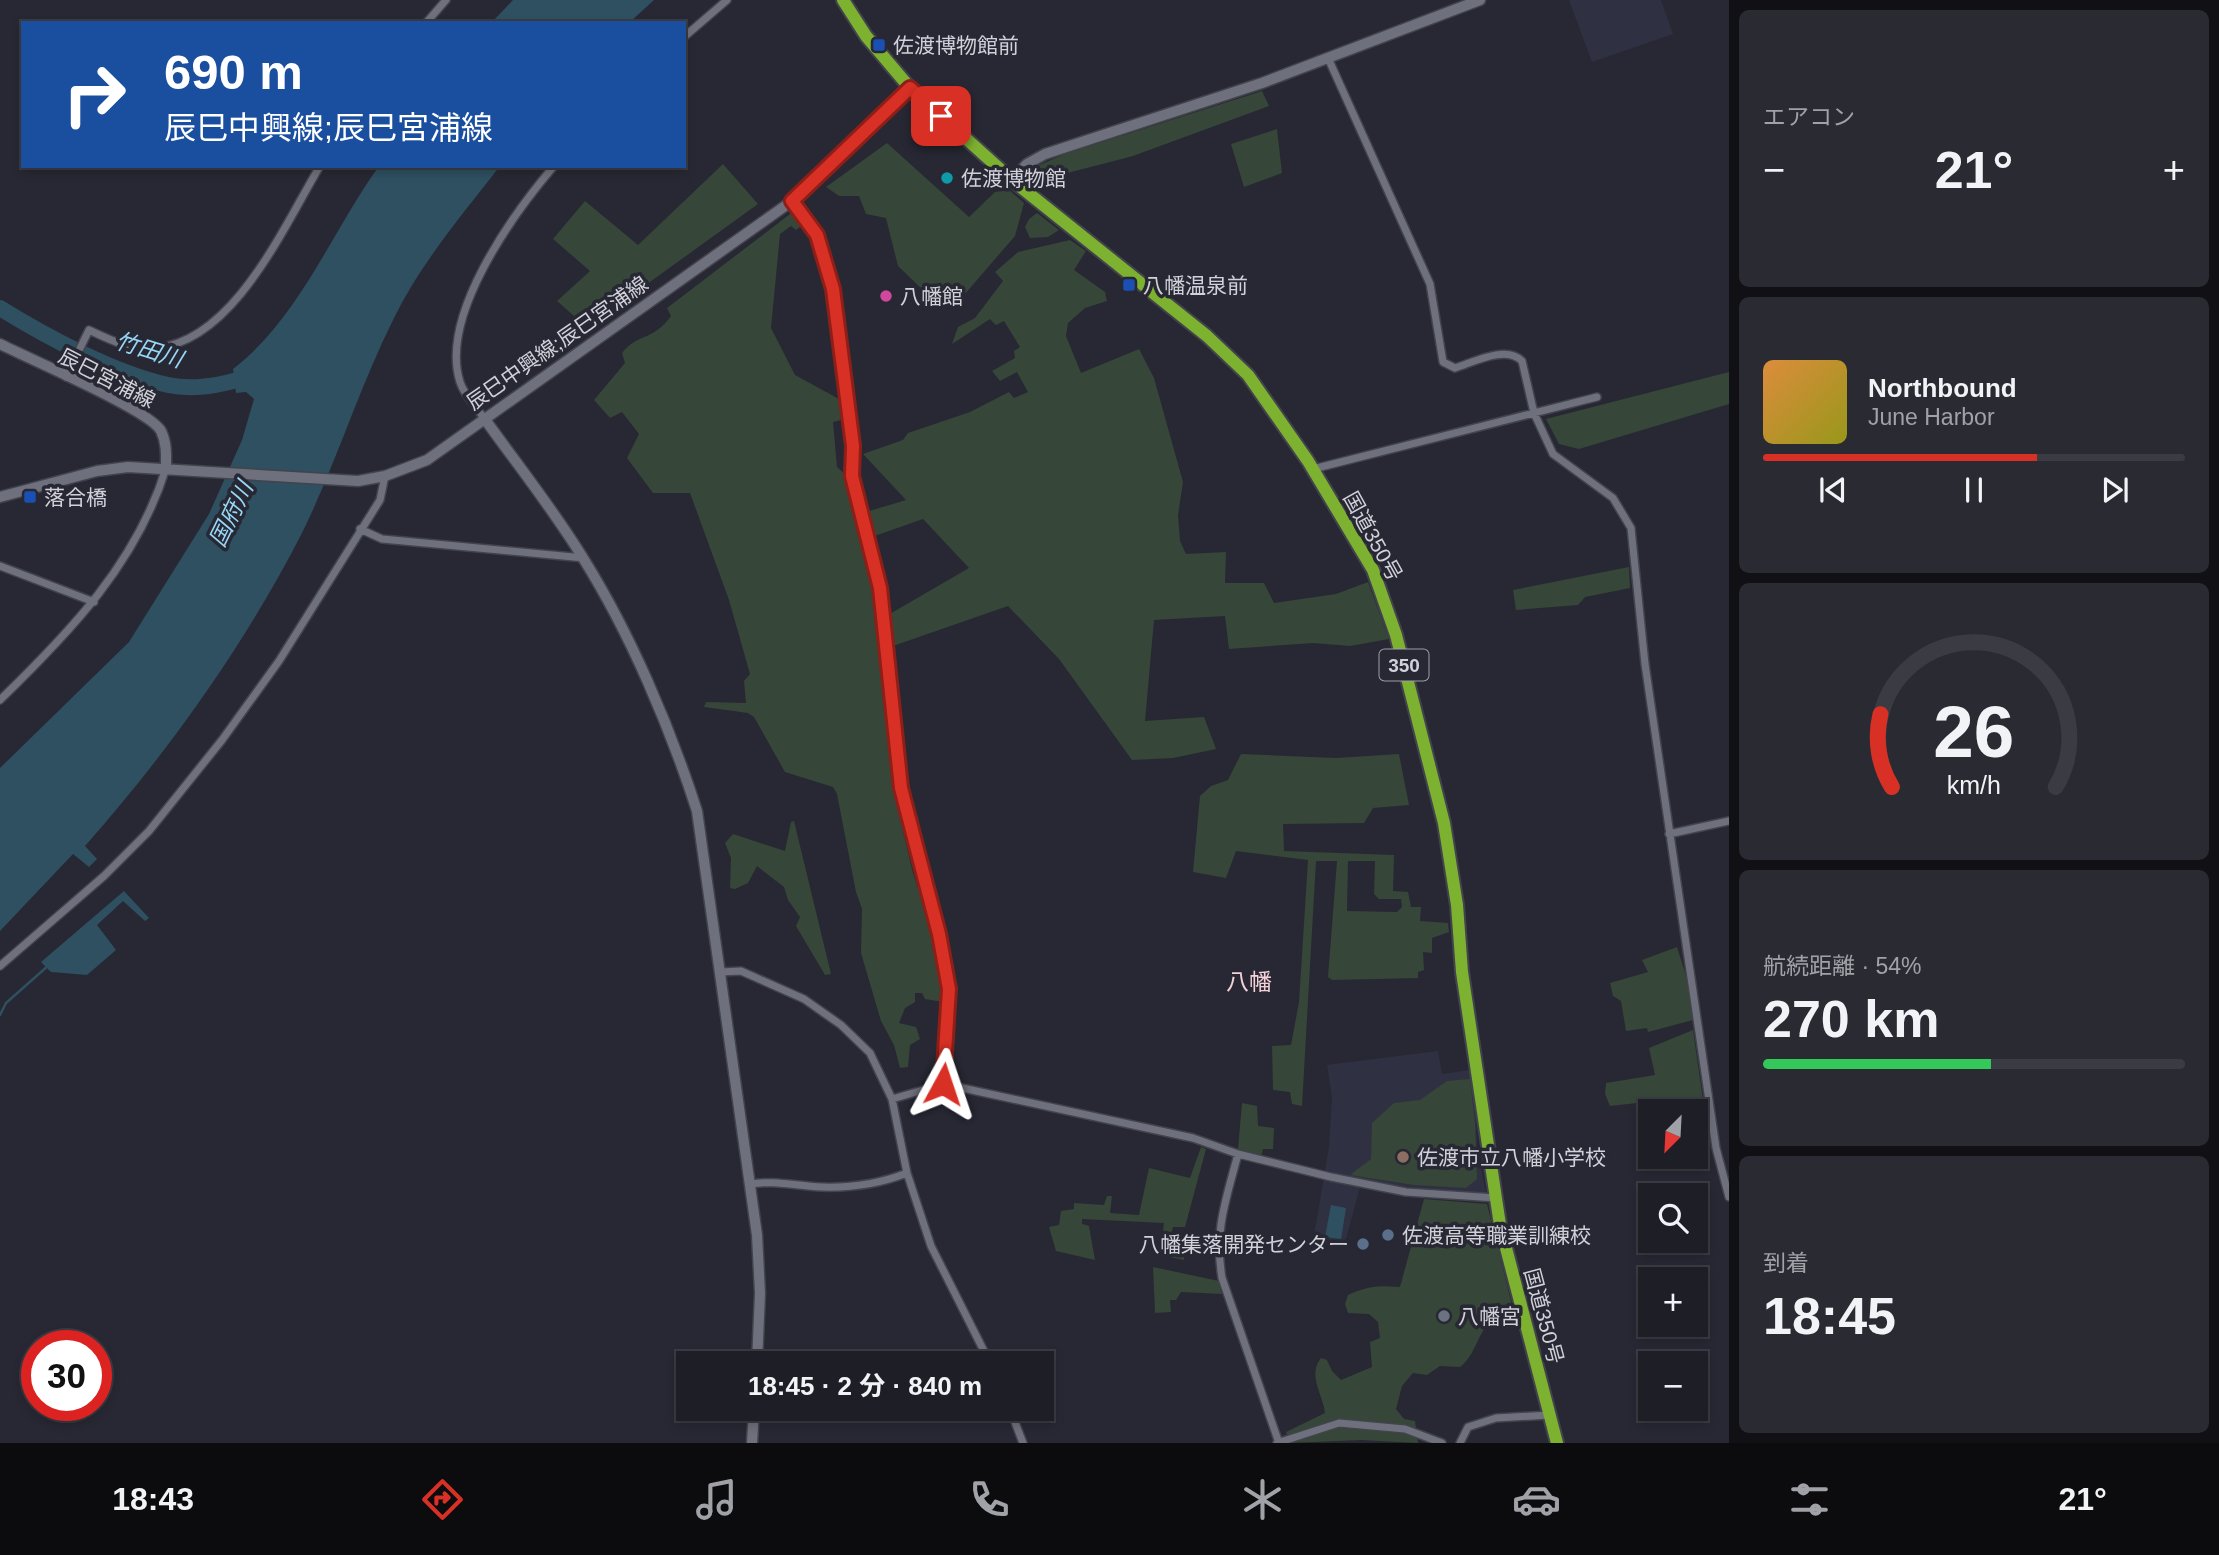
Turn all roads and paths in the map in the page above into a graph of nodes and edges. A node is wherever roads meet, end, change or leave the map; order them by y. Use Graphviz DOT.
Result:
graph roads {
  1 [pos="446,0"];
  2 [pos="727,0"];
  3 [pos="843,0"];
  4 [pos="1480,0"];
  5 [pos="428,21"];
  6 [pos="686,35"];
  7 [pos="1328,58"];
  8 [pos="910,88"];
  9 [pos="319,168"];
  10 [pos="553,168"];
  11 [pos="1012,180"];
  12 [pos="792,201"];
  13 [pos="0,344"];
  14 [pos="67,374"];
  15 [pos="1597,397"];
  16 [pos="1534,413"];
  17 [pos="484,418"];
  18 [pos="166,468"];
  19 [pos="1313,469"];
  20 [pos="380,477"];
  21 [pos="0,496"];
  22 [pos="360,529"];
  23 [pos="584,558"];
  24 [pos="0,566"];
  25 [pos="94,602"];
  26 [pos="0,700"];
  27 [pos="1729,821"];
  28 [pos="1669,834"];
  29 [pos="0,966"];
  30 [pos="721,972"];
  31 [pos="943,1084"];
  32 [pos="892,1099"];
  33 [pos="1238,1154"];
  34 [pos="906,1173"];
  35 [pos="750,1184"];
  36 [pos="1729,1196"];
  37 [pos="1496,1198"];
  38 [pos="757,1351"];
  39 [pos="984,1351"];
  40 [pos="1550,1415"];
  41 [pos="753,1421"];
  42 [pos="1015,1421"];
  43 [pos="752,1443"];
  44 [pos="1023,1443"];
  45 [pos="1278,1443"];
  46 [pos="1442,1443"];
  47 [pos="1460,1443"];
  48 [pos="1558,1443"];
  1 -- 5 [label="street"];
  2 -- 6 [label="street"];
  3 -- 8 [label="highway, 国道350号 / 350"];
  4 -- 7 [label="street"];
  7 -- 11 [label="street"];
  7 -- 16 [label="street"];
  8 -- 11 [label="highway, 国道350号 / 350"];
  8 -- 12 [label="street, 辰巳中興線;辰巳宮浦線"];
  9 -- 14 [label="street"];
  10 -- 17 [label="street"];
  11 -- 19 [label="highway, 国道350号 / 350"];
  12 -- 17 [label="street, 辰巳中興線;辰巳宮浦線"];
  12 -- 31 [label="street"];
  13 -- 14 [label="street, 辰巳宮浦線"];
  14 -- 18 [label="street, 辰巳宮浦線"];
  15 -- 16 [label="street"];
  16 -- 19 [label="street"];
  16 -- 28 [label="street"];
  17 -- 20 [label="street, 辰巳中興線;辰巳宮浦線"];
  17 -- 23 [label="street"];
  18 -- 20 [label="street, 辰巳中興線;辰巳宮浦線"];
  18 -- 21 [label="street, 辰巳中興線;辰巳宮浦線"];
  18 -- 25 [label="street"];
  19 -- 37 [label="highway, 国道350号 / 350"];
  20 -- 22 [label="street"];
  22 -- 23 [label="street"];
  22 -- 29 [label="street"];
  23 -- 30 [label="street"];
  24 -- 25 [label="street"];
  25 -- 26 [label="street"];
  27 -- 28 [label="street"];
  28 -- 36 [label="street"];
  30 -- 32 [label="street"];
  30 -- 35 [label="street"];
  31 -- 32 [label="street"];
  31 -- 33 [label="street"];
  32 -- 34 [label="street"];
  33 -- 37 [label="street"];
  33 -- 45 [label="street"];
  34 -- 35 [label="street"];
  34 -- 39 [label="street"];
  35 -- 38 [label="street"];
  37 -- 40 [label="highway, 国道350号 / 350"];
  40 -- 47 [label="street"];
  40 -- 48 [label="highway, 国道350号 / 350"];
  41 -- 43 [label="street"];
  42 -- 44 [label="street"];
  45 -- 46 [label="street"];
}
